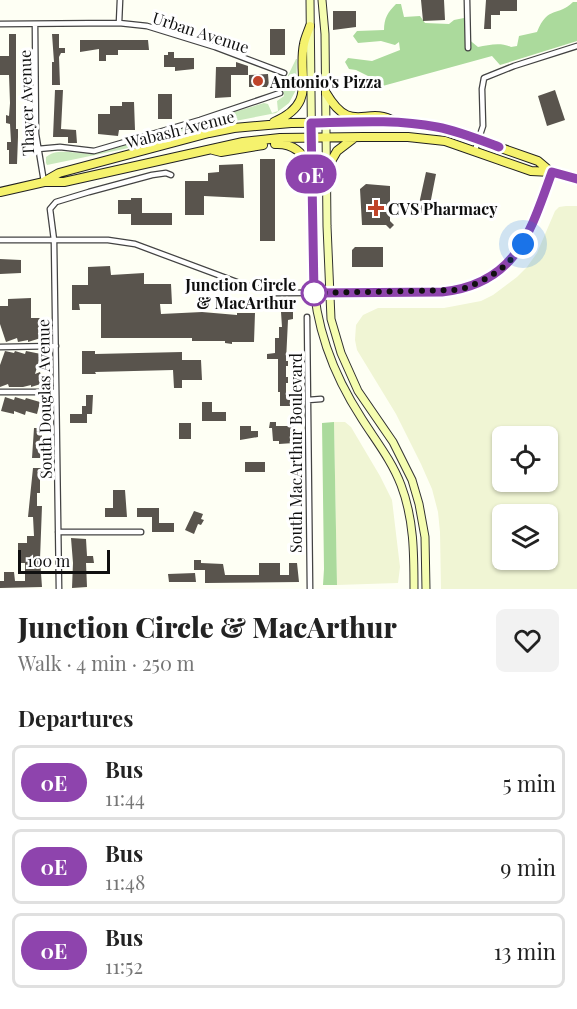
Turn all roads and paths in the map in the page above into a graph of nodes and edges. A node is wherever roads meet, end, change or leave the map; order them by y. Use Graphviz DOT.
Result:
graph roads {
  1 [pos="120,0"];
  2 [pos="310,0"];
  3 [pos="322,0"];
  4 [pos="467,0"];
  5 [pos="119,23"];
  6 [pos="0,24"];
  7 [pos="35,24"];
  8 [pos="310,26"];
  9 [pos="577,46"];
  10 [pos="468,48"];
  11 [pos="284,73"];
  12 [pos="280,93"];
  13 [pos="326,93"];
  14 [pos="396,122"];
  15 [pos="311,123"];
  16 [pos="326,123"];
  17 [pos="261,125"];
  18 [pos="311,138"];
  19 [pos="326,138"];
  20 [pos="355,138"];
  21 [pos="479,139"];
  22 [pos="38,149"];
  23 [pos="209,149"];
  24 [pos="475,150"];
  25 [pos="311,167"];
  26 [pos="326,170"];
  27 [pos="552,172"];
  28 [pos="171,175"];
  29 [pos="577,179"];
  30 [pos="44,182"];
  31 [pos="0,192"];
  32 [pos="0,240"];
  33 [pos="54,240"];
  34 [pos="314,293"];
  35 [pos="329,293"];
  36 [pos="307,317"];
  37 [pos="56,346"];
  38 [pos="0,347"];
  39 [pos="0,392"];
  40 [pos="56,392"];
  41 [pos="321,399"];
  42 [pos="308,400"];
  43 [pos="58,532"];
  44 [pos="141,532"];
  45 [pos="59,589"];
  46 [pos="310,589"];
  47 [pos="414,589"];
  48 [pos="426,589"];
  1 -- 5 [label="street"];
  2 -- 8 [label="main road, South MacArthur Boulevard"];
  3 -- 13 [label="main road"];
  4 -- 10 [label="street"];
  5 -- 7 [label="street, Urban Avenue"];
  5 -- 11 [label="street, Urban Avenue"];
  6 -- 7 [label="street, Urban Avenue"];
  7 -- 22 [label="street, Thayer Avenue"];
  8 -- 15 [label="main road, South MacArthur Boulevard"];
  8 -- 17 [label="main road"];
  9 -- 21 [label="street"];
  12 -- 22 [label="street"];
  13 -- 14 [label="main road"];
  13 -- 16 [label="main road"];
  14 -- 16 [label="main road, Wabash Avenue"];
  14 -- 21 [label="main road"];
  15 -- 16 [label="main road, Wabash Avenue"];
  15 -- 17 [label="main road, Wabash Avenue"];
  15 -- 18 [label="main road, South MacArthur Boulevard"];
  16 -- 19 [label="main road"];
  17 -- 30 [label="main road, Wabash Avenue"];
  18 -- 19 [label="main road, Wabash Avenue"];
  18 -- 23 [label="main road, Wabash Avenue"];
  18 -- 25 [label="main road, South MacArthur Boulevard"];
  19 -- 20 [label="main road, Wabash Avenue"];
  19 -- 26 [label="main road"];
  20 -- 24 [label="main road, Wabash Avenue"];
  20 -- 26 [label="main road"];
  21 -- 24 [label="street"];
  21 -- 27 [label="main road"];
  22 -- 30 [label="street, Thayer Avenue"];
  23 -- 25 [label="main road"];
  23 -- 30 [label="main road, Wabash Avenue"];
  24 -- 27 [label="main road, Wabash Avenue"];
  25 -- 34 [label="main road, South MacArthur Boulevard"];
  26 -- 35 [label="main road"];
  27 -- 29 [label="main road"];
  27 -- 35 [label="street"];
  28 -- 33 [label="street, South Douglas Avenue"];
  30 -- 31 [label="main road, Wabash Avenue"];
  32 -- 33 [label="street"];
  33 -- 34 [label="street"];
  33 -- 37 [label="street, South Douglas Avenue"];
  34 -- 35 [label="street"];
  34 -- 47 [label="main road, South MacArthur Boulevard"];
  35 -- 48 [label="main road"];
  36 -- 42 [label="street, South MacArthur Boulevard"];
  37 -- 38 [label="street"];
  37 -- 40 [label="street, South Douglas Avenue"];
  39 -- 40 [label="street"];
  40 -- 43 [label="street, South Douglas Avenue"];
  41 -- 42 [label="street"];
  42 -- 46 [label="street, South MacArthur Boulevard"];
  43 -- 44 [label="street"];
  43 -- 45 [label="street, South Douglas Avenue"];
}
